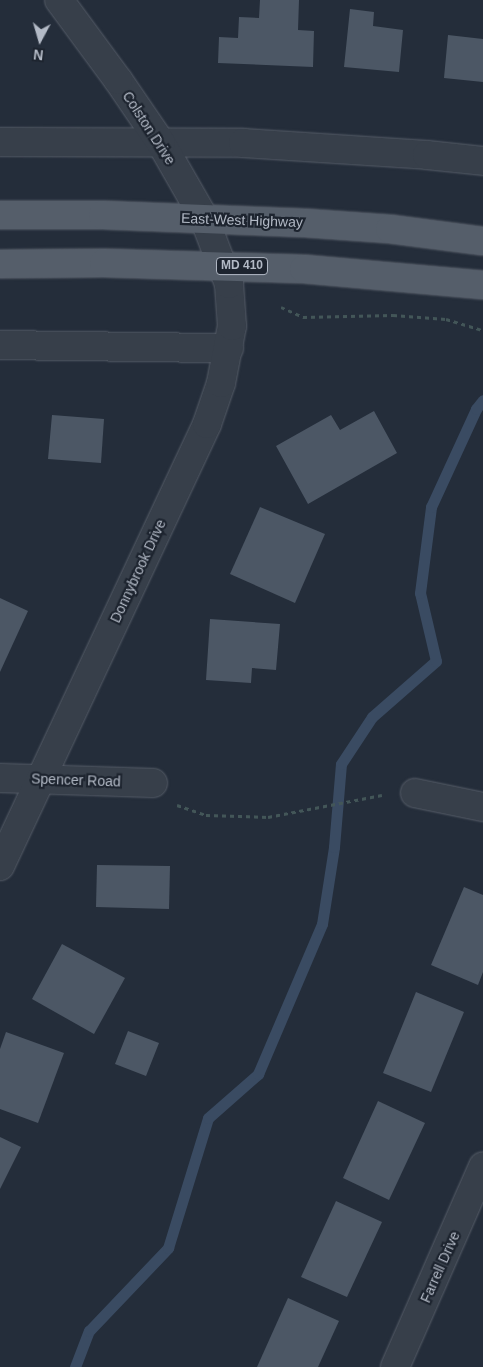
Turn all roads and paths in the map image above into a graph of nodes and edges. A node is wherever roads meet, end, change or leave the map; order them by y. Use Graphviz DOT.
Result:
graph roads {
  1 [pos="59,0"];
  2 [pos="0,142"];
  3 [pos="161,143"];
  4 [pos="483,161"];
  5 [pos="0,216"];
  6 [pos="204,218"];
  7 [pos="483,241"];
  8 [pos="0,264"];
  9 [pos="223,266"];
  10 [pos="483,285"];
  11 [pos="281,308"];
  12 [pos="483,330"];
  13 [pos="0,345"];
  14 [pos="229,348"];
  15 [pos="0,778"];
  16 [pos="41,778"];
  17 [pos="153,783"];
  18 [pos="415,793"];
  19 [pos="381,795"];
  20 [pos="483,807"];
  21 [pos="0,866"];
  22 [pos="483,1168"];
  23 [pos="476,1203"];
  24 [pos="395,1367"];
  1 -- 3 [label="street, Colston Drive"];
  2 -- 3 [label="street"];
  3 -- 4 [label="street"];
  3 -- 6 [label="street, Colston Drive"];
  5 -- 6 [label="main road, East-West Highway"];
  6 -- 7 [label="main road, East-West Highway"];
  6 -- 9 [label="street, Colston Drive"];
  8 -- 9 [label="main road, MD 410"];
  9 -- 10 [label="main road, MD 410"];
  9 -- 14 [label="street, Donnybrook Drive"];
  11 -- 12 [label="path"];
  13 -- 14 [label="street"];
  14 -- 16 [label="street, Donnybrook Drive"];
  15 -- 16 [label="street, Spencer Road"];
  16 -- 17 [label="street, Spencer Road"];
  16 -- 21 [label="street, Donnybrook Drive"];
  17 -- 19 [label="path"];
  18 -- 20 [label="street"];
  22 -- 23 [label="street, Farrell Drive"];
  23 -- 24 [label="street, Farrell Drive"];
}
